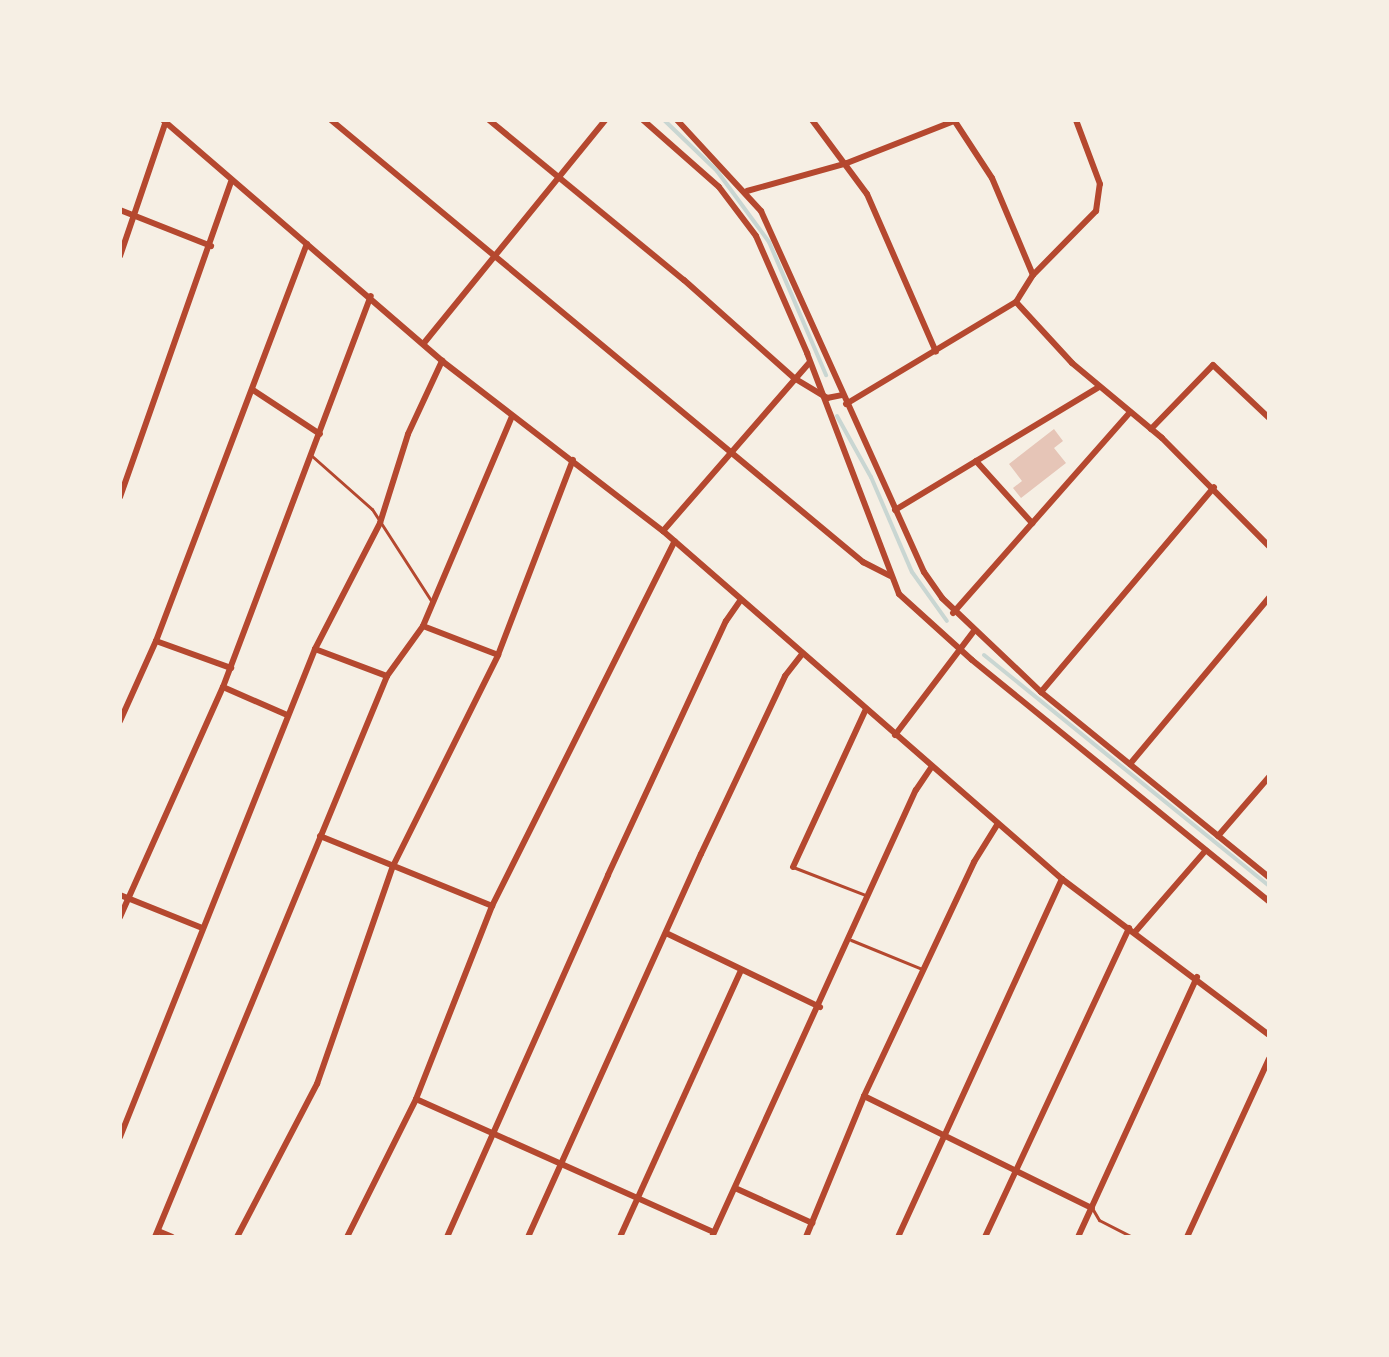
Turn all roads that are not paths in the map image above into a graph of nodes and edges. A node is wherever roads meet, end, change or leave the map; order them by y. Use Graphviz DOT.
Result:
graph roads {
  1 [pos="331,120"];
  2 [pos="489,120"];
  3 [pos="605,120"];
  4 [pos="643,120"];
  5 [pos="677,120"];
  6 [pos="812,120"];
  7 [pos="954,120"];
  8 [pos="1076,120"];
  9 [pos="164,122"];
  10 [pos="847,163"];
  11 [pos="559,179"];
  12 [pos="231,182"];
  13 [pos="747,191"];
  14 [pos="120,210"];
  15 [pos="135,215"];
  16 [pos="307,244"];
  17 [pos="211,246"];
  18 [pos="496,255"];
  19 [pos="120,256"];
  20 [pos="1033,275"];
  21 [pos="371,296"];
  22 [pos="1016,302"];
  23 [pos="424,343"];
  24 [pos="936,352"];
  25 [pos="442,361"];
  26 [pos="809,363"];
  27 [pos="794,378"];
  28 [pos="1099,387"];
  29 [pos="253,390"];
  30 [pos="820,394"];
  31 [pos="842,395"];
  32 [pos="846,404"];
  33 [pos="1130,412"];
  34 [pos="512,416"];
  35 [pos="1269,418"];
  36 [pos="1151,429"];
  37 [pos="320,434"];
  38 [pos="732,451"];
  39 [pos="312,456"];
  40 [pos="573,460"];
  41 [pos="976,461"];
  42 [pos="1214,487"];
  43 [pos="120,497"];
  44 [pos="895,510"];
  45 [pos="380,523"];
  46 [pos="1032,523"];
  47 [pos="663,531"];
  48 [pos="675,541"];
  49 [pos="1268,544"];
  50 [pos="891,576"];
  51 [pos="1269,598"];
  52 [pos="740,601"];
  53 [pos="432,602"];
  54 [pos="953,613"];
  55 [pos="423,626"];
  56 [pos="974,631"];
  57 [pos="156,641"];
  58 [pos="958,648"];
  59 [pos="315,649"];
  60 [pos="802,654"];
  61 [pos="498,655"];
  62 [pos="231,668"];
  63 [pos="387,676"];
  64 [pos="223,687"];
  65 [pos="1041,692"];
  66 [pos="866,709"];
  67 [pos="287,715"];
  68 [pos="120,721"];
  69 [pos="895,735"];
  70 [pos="1130,764"];
  71 [pos="931,768"];
  72 [pos="1269,777"];
  73 [pos="997,825"];
  74 [pos="320,836"];
  75 [pos="1218,836"];
  76 [pos="1206,850"];
  77 [pos="393,866"];
  78 [pos="793,867"];
  79 [pos="1269,877"];
  80 [pos="1062,879"];
  81 [pos="868,896"];
  82 [pos="124,897"];
  83 [pos="1269,901"];
  84 [pos="492,906"];
  85 [pos="120,917"];
  86 [pos="202,928"];
  87 [pos="1132,930"];
  88 [pos="666,933"];
  89 [pos="851,940"];
  90 [pos="741,970"];
  91 [pos="924,970"];
  92 [pos="1197,977"];
  93 [pos="820,1007"];
  94 [pos="1269,1035"];
  95 [pos="1269,1059"];
  96 [pos="864,1096"];
  97 [pos="416,1099"];
  98 [pos="493,1130"];
  99 [pos="944,1136"];
  100 [pos="120,1137"];
  101 [pos="564,1161"];
  102 [pos="1015,1170"];
  103 [pos="735,1188"];
  104 [pos="638,1195"];
  105 [pos="1092,1208"];
  106 [pos="812,1223"];
  107 [pos="156,1234"];
  108 [pos="713,1234"];
  109 [pos="172,1237"];
  110 [pos="237,1237"];
  111 [pos="347,1237"];
  112 [pos="447,1237"];
  113 [pos="528,1237"];
  114 [pos="620,1237"];
  115 [pos="806,1237"];
  116 [pos="898,1237"];
  117 [pos="985,1237"];
  118 [pos="1078,1237"];
  119 [pos="1132,1237"];
  120 [pos="1187,1237"];
  1 -- 18 [label="street"];
  2 -- 11 [label="street"];
  3 -- 11 [label="street"];
  4 -- 26 [label="street"];
  5 -- 13 [label="street"];
  6 -- 10 [label="street"];
  7 -- 10 [label="street"];
  7 -- 20 [label="street"];
  8 -- 20 [label="street"];
  9 -- 12 [label="street"];
  9 -- 15 [label="street"];
  10 -- 13 [label="street"];
  10 -- 24 [label="street"];
  11 -- 18 [label="street"];
  11 -- 27 [label="street"];
  12 -- 16 [label="street"];
  12 -- 17 [label="street"];
  13 -- 31 [label="street"];
  14 -- 15 [label="street"];
  15 -- 17 [label="street"];
  15 -- 19 [label="street"];
  16 -- 21 [label="street"];
  16 -- 29 [label="street"];
  17 -- 43 [label="street"];
  18 -- 23 [label="street"];
  18 -- 38 [label="street"];
  20 -- 22 [label="street"];
  21 -- 23 [label="street"];
  21 -- 37 [label="street"];
  22 -- 24 [label="street"];
  22 -- 28 [label="street"];
  23 -- 25 [label="street"];
  24 -- 32 [label="street"];
  25 -- 34 [label="street"];
  25 -- 45 [label="street"];
  26 -- 27 [label="street"];
  26 -- 30 [label="street"];
  27 -- 30 [label="street"];
  27 -- 38 [label="street"];
  28 -- 33 [label="street"];
  28 -- 41 [label="street"];
  29 -- 37 [label="street"];
  29 -- 57 [label="street"];
  30 -- 31 [label="street"];
  30 -- 50 [label="street"];
  31 -- 32 [label="street"];
  32 -- 44 [label="street"];
  33 -- 36 [label="street"];
  33 -- 46 [label="street"];
  34 -- 40 [label="street"];
  34 -- 53 [label="street"];
  35 -- 36 [label="street"];
  36 -- 42 [label="street"];
  37 -- 39 [label="street"];
  38 -- 47 [label="street"];
  38 -- 50 [label="street"];
  39 -- 45 [label="lane"];
  39 -- 62 [label="street"];
  40 -- 47 [label="street"];
  40 -- 61 [label="street"];
  41 -- 44 [label="street"];
  41 -- 46 [label="street"];
  42 -- 49 [label="street"];
  42 -- 65 [label="street"];
  44 -- 54 [label="street"];
  45 -- 53 [label="lane"];
  45 -- 59 [label="street"];
  46 -- 54 [label="street"];
  47 -- 48 [label="street"];
  48 -- 52 [label="street"];
  48 -- 84 [label="street"];
  50 -- 58 [label="street"];
  51 -- 70 [label="street"];
  52 -- 60 [label="street"];
  52 -- 98 [label="street"];
  53 -- 55 [label="street"];
  54 -- 56 [label="street"];
  55 -- 61 [label="street"];
  55 -- 63 [label="street"];
  56 -- 58 [label="street"];
  56 -- 65 [label="street"];
  57 -- 62 [label="street"];
  57 -- 68 [label="street"];
  58 -- 69 [label="street"];
  58 -- 76 [label="street"];
  59 -- 63 [label="street"];
  59 -- 67 [label="street"];
  60 -- 66 [label="street"];
  60 -- 88 [label="street"];
  61 -- 77 [label="street"];
  62 -- 64 [label="street"];
  63 -- 74 [label="street"];
  64 -- 67 [label="street"];
  64 -- 82 [label="street"];
  65 -- 70 [label="street"];
  66 -- 69 [label="street"];
  66 -- 78 [label="street"];
  67 -- 86 [label="street"];
  69 -- 71 [label="street"];
  70 -- 75 [label="street"];
  71 -- 73 [label="street"];
  71 -- 81 [label="street"];
  72 -- 75 [label="street"];
  73 -- 80 [label="street"];
  73 -- 91 [label="street"];
  74 -- 77 [label="street"];
  74 -- 107 [label="street"];
  75 -- 79 [label="street"];
  76 -- 83 [label="street"];
  76 -- 87 [label="street"];
  77 -- 84 [label="street"];
  77 -- 110 [label="street"];
  78 -- 81 [label="lane"];
  80 -- 87 [label="street"];
  80 -- 99 [label="street"];
  81 -- 89 [label="street"];
  82 -- 85 [label="street"];
  82 -- 86 [label="street"];
  84 -- 97 [label="street"];
  86 -- 100 [label="street"];
  87 -- 92 [label="street"];
  87 -- 102 [label="street"];
  88 -- 90 [label="street"];
  88 -- 101 [label="street"];
  89 -- 91 [label="lane"];
  89 -- 93 [label="street"];
  90 -- 93 [label="street"];
  90 -- 104 [label="street"];
  91 -- 96 [label="street"];
  92 -- 94 [label="street"];
  92 -- 105 [label="street"];
  93 -- 103 [label="street"];
  95 -- 120 [label="street"];
  96 -- 99 [label="street"];
  96 -- 106 [label="street"];
  97 -- 98 [label="street"];
  97 -- 111 [label="street"];
  98 -- 101 [label="street"];
  98 -- 112 [label="street"];
  99 -- 102 [label="street"];
  99 -- 116 [label="street"];
  101 -- 104 [label="street"];
  101 -- 113 [label="street"];
  102 -- 105 [label="street"];
  102 -- 117 [label="street"];
  103 -- 106 [label="street"];
  103 -- 108 [label="street"];
  104 -- 108 [label="street"];
  104 -- 114 [label="street"];
  105 -- 118 [label="street"];
  105 -- 119 [label="lane"];
  106 -- 115 [label="street"];
  107 -- 109 [label="street"];
}
